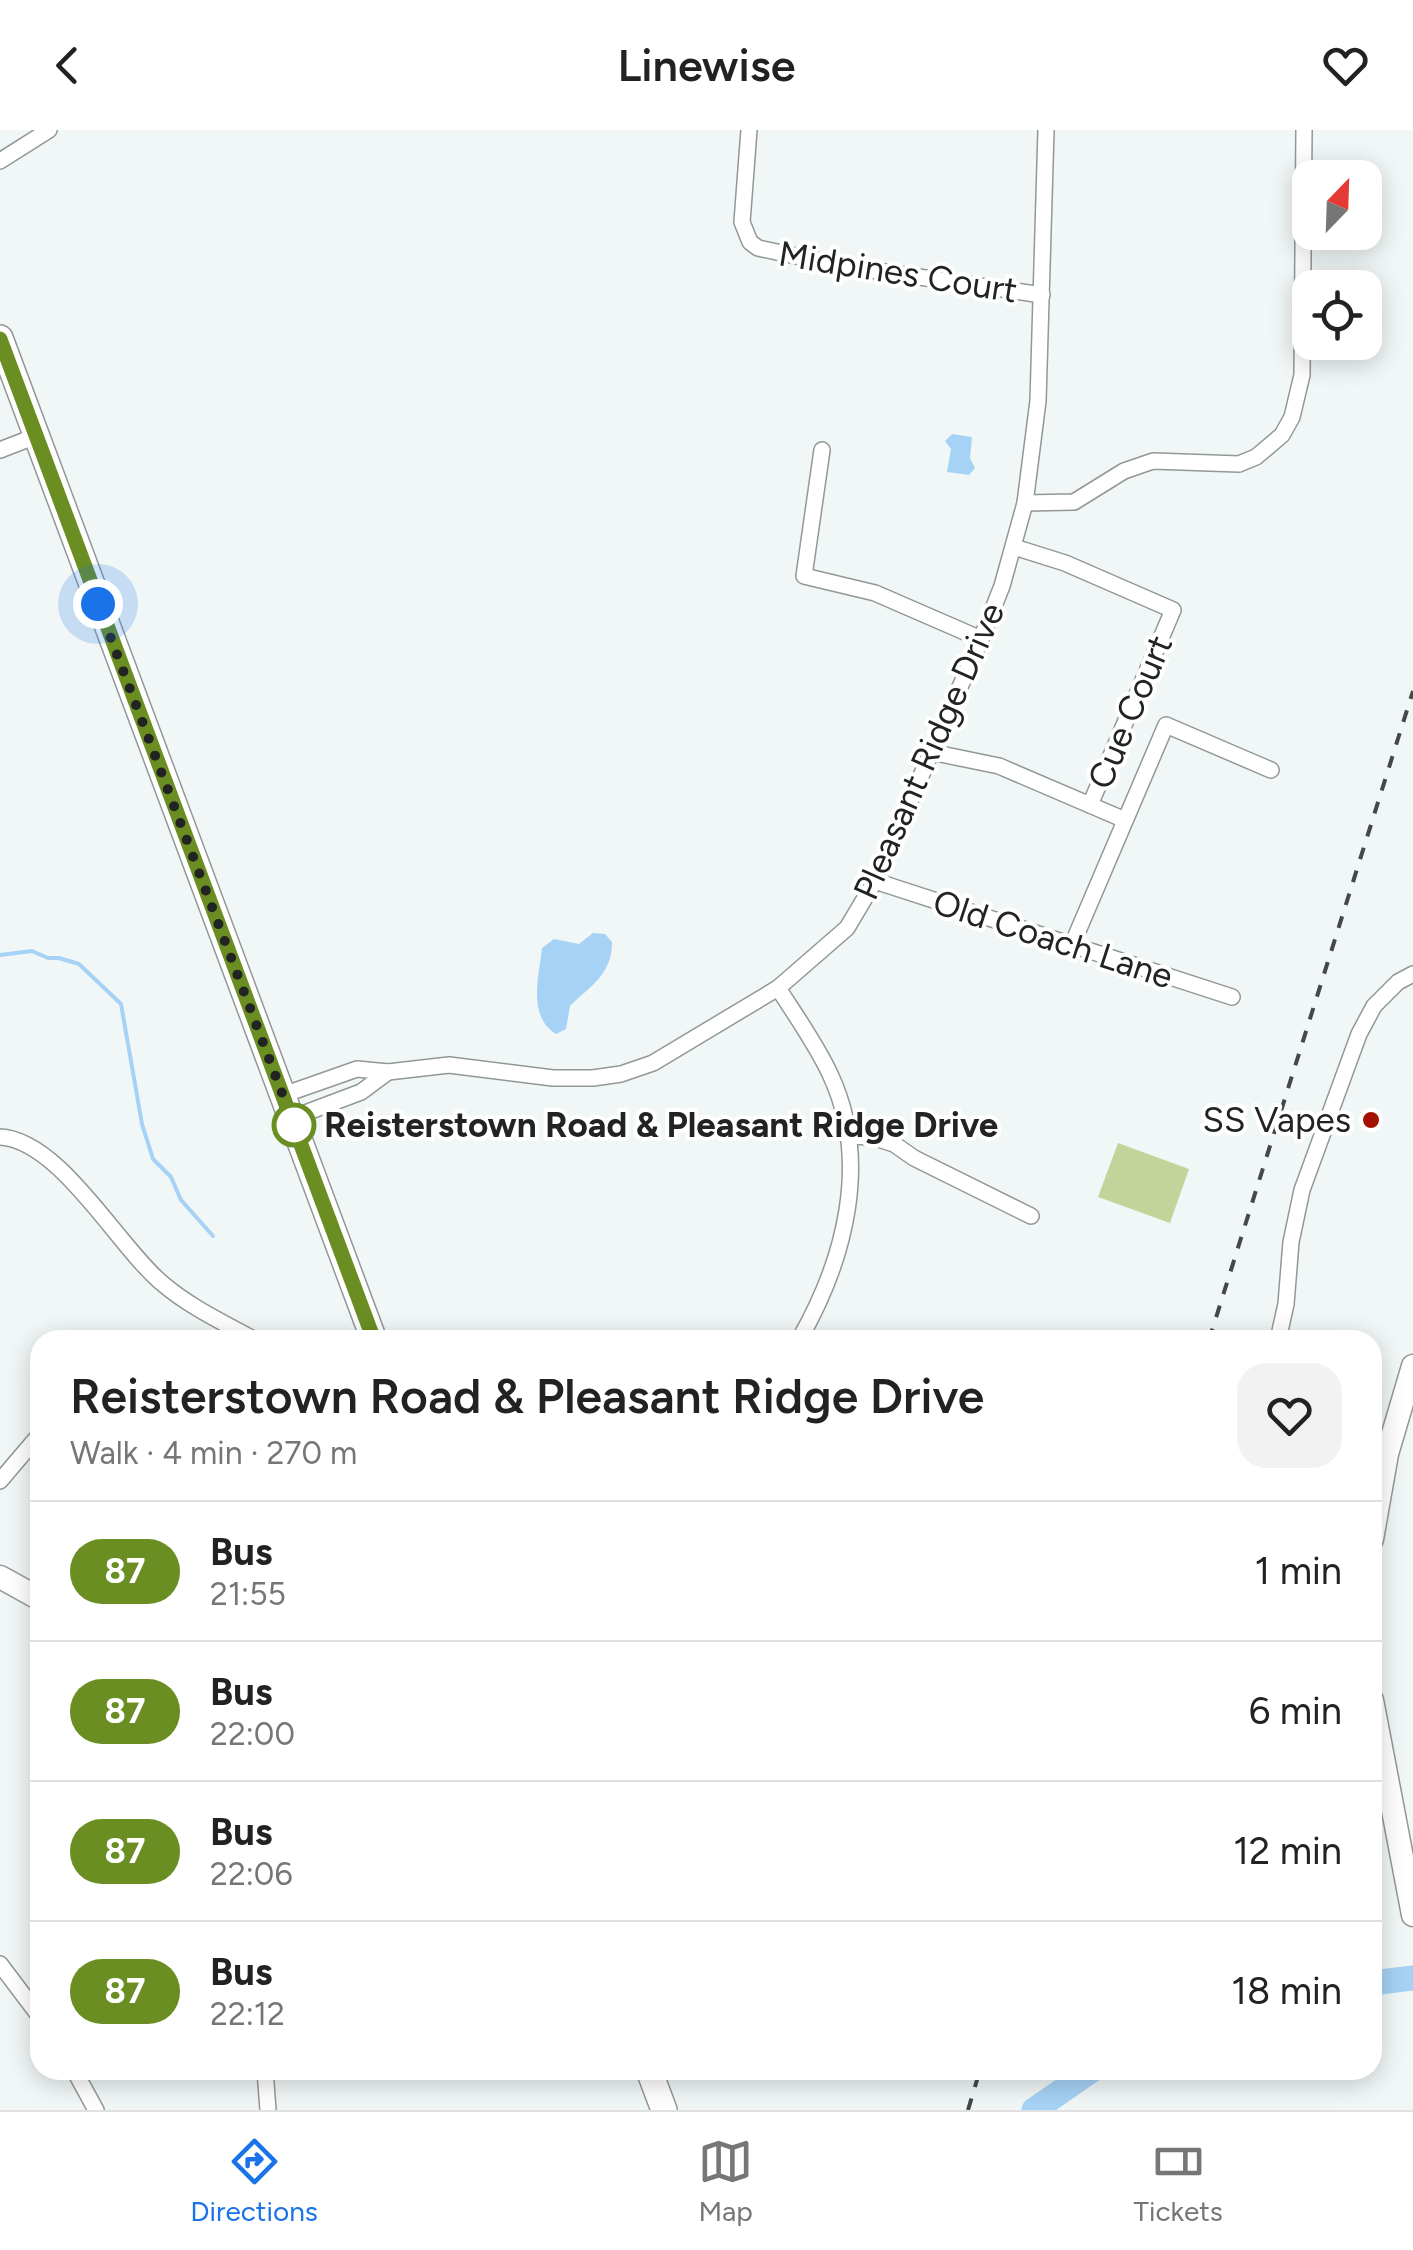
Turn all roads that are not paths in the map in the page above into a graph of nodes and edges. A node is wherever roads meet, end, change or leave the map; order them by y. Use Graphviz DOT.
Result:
graph roads {
  1 [pos="49,130"];
  2 [pos="750,130"];
  3 [pos="1046,130"];
  4 [pos="1304,130"];
  5 [pos="0,161"];
  6 [pos="1042,295"];
  7 [pos="0,338"];
  8 [pos="36,436"];
  9 [pos="0,450"];
  10 [pos="822,450"];
  11 [pos="1026,503"];
  12 [pos="1014,548"];
  13 [pos="981,639"];
  14 [pos="932,752"];
  15 [pos="1271,770"];
  16 [pos="1090,805"];
  17 [pos="1125,820"];
  18 [pos="875,881"];
  19 [pos="1072,945"];
  20 [pos="1413,974"];
  21 [pos="778,988"];
  22 [pos="1232,997"];
  23 [pos="388,1072"];
  24 [pos="288,1107"];
  25 [pos="849,1136"];
  26 [pos="0,1137"];
  27 [pos="1030,1216"];
  28 [pos="238,1330"];
  29 [pos="370,1330"];
  30 [pos="805,1330"];
  31 [pos="1280,1330"];
  32 [pos="1413,1366"];
  33 [pos="30,1446"];
  34 [pos="0,1481"];
  35 [pos="1382,1482"];
  36 [pos="0,1576"];
  37 [pos="30,1593"];
  38 [pos="1382,1752"];
  39 [pos="1413,1915"];
  40 [pos="0,1964"];
  41 [pos="30,2004"];
  42 [pos="80,2080"];
  43 [pos="266,2080"];
  44 [pos="653,2080"];
  45 [pos="96,2110"];
  46 [pos="268,2110"];
  47 [pos="664,2110"];
  1 -- 5 [label="street"];
  2 -- 6 [label="street, Midpines Court"];
  3 -- 6 [label="street, Pleasant Ridge Drive"];
  4 -- 11 [label="street"];
  6 -- 11 [label="street, Pleasant Ridge Drive"];
  7 -- 8 [label="main road"];
  8 -- 9 [label="street"];
  8 -- 24 [label="main road"];
  10 -- 13 [label="street"];
  11 -- 12 [label="street, Pleasant Ridge Drive"];
  12 -- 13 [label="street, Pleasant Ridge Drive"];
  12 -- 16 [label="street, Cue Court"];
  13 -- 14 [label="street, Pleasant Ridge Drive"];
  14 -- 16 [label="street"];
  14 -- 18 [label="street, Pleasant Ridge Drive"];
  15 -- 17 [label="street"];
  16 -- 17 [label="street"];
  17 -- 19 [label="street"];
  18 -- 19 [label="street, Old Coach Lane"];
  18 -- 21 [label="street, Pleasant Ridge Drive"];
  19 -- 22 [label="street, Old Coach Lane"];
  20 -- 31 [label="street"];
  21 -- 23 [label="street, Pleasant Ridge Drive"];
  21 -- 25 [label="street"];
  23 -- 24 [label="street, Pleasant Ridge Drive"];
  23 -- 24 [label="street, Pleasant Ridge Drive"];
  24 -- 29 [label="main road"];
  25 -- 27 [label="street"];
  25 -- 30 [label="street"];
  26 -- 28 [label="street"];
  32 -- 35 [label="main road"];
  33 -- 34 [label="street"];
  36 -- 37 [label="main road"];
  38 -- 39 [label="main road"];
  40 -- 41 [label="street"];
  42 -- 45 [label="street"];
  43 -- 46 [label="street"];
  44 -- 47 [label="main road"];
}
